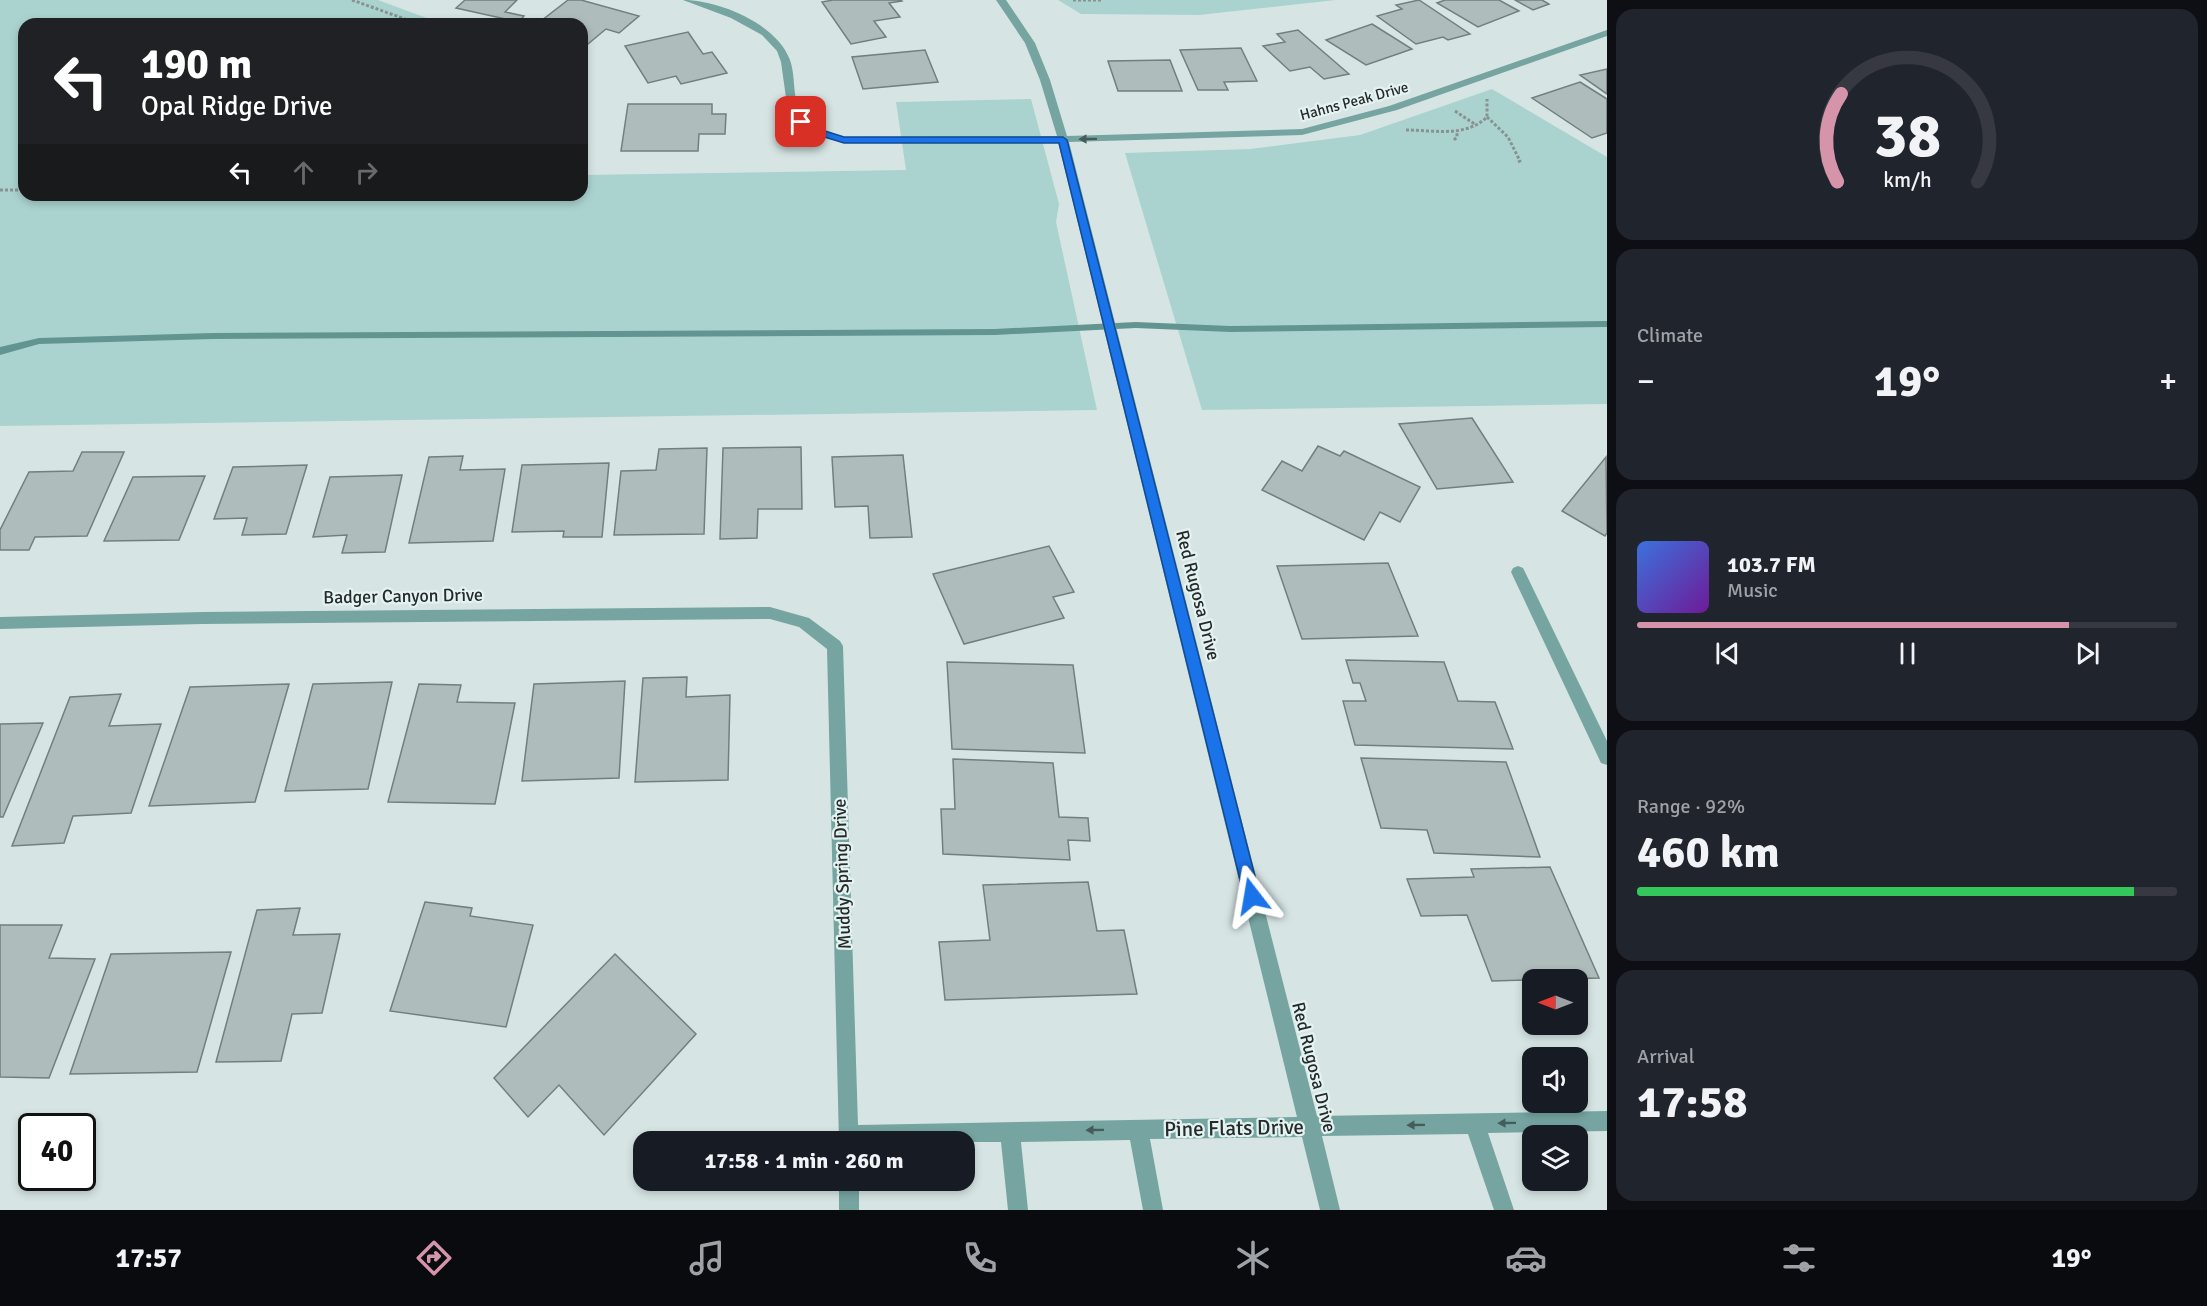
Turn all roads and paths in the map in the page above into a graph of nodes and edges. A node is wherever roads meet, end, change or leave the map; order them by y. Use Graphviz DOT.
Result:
graph roads {
  1 [pos="352,0"];
  2 [pos="688,0"];
  3 [pos="1001,0"];
  4 [pos="1074,0"];
  5 [pos="1102,0"];
  6 [pos="402,18"];
  7 [pos="1607,33"];
  8 [pos="1450,108"];
  9 [pos="1477,125"];
  10 [pos="1063,140"];
  11 [pos="1454,140"];
  12 [pos="1518,162"];
  13 [pos="18,189"];
  14 [pos="0,190"];
  15 [pos="1518,572"];
  16 [pos="804,622"];
  17 [pos="0,623"];
  18 [pos="1607,758"];
  19 [pos="1607,1121"];
  20 [pos="1474,1124"];
  21 [pos="1309,1126"];
  22 [pos="1138,1130"];
  23 [pos="849,1131"];
  24 [pos="1010,1132"];
  25 [pos="975,1133"];
  26 [pos="849,1191"];
  27 [pos="849,1210"];
  28 [pos="1018,1210"];
  29 [pos="1153,1210"];
  30 [pos="1330,1210"];
  31 [pos="1504,1210"];
  1 -- 6 [label="path"];
  2 -- 10 [label="street, Hahns Peak Drive"];
  3 -- 10 [label="street, Red Rugosa Drive"];
  4 -- 5 [label="path"];
  7 -- 10 [label="street, Hahns Peak Drive, one-way"];
  8 -- 9 [label="path"];
  9 -- 11 [label="path"];
  9 -- 12 [label="path"];
  10 -- 21 [label="street, Red Rugosa Drive"];
  13 -- 14 [label="path"];
  15 -- 18 [label="street"];
  16 -- 17 [label="street, Badger Canyon Drive"];
  16 -- 23 [label="street, Muddy Spring Drive"];
  19 -- 20 [label="street, Pine Flats Drive, one-way"];
  20 -- 21 [label="street, Pine Flats Drive, one-way"];
  20 -- 31 [label="street"];
  21 -- 22 [label="street, Pine Flats Drive"];
  21 -- 30 [label="street, Red Rugosa Drive"];
  22 -- 24 [label="street, Pine Flats Drive, one-way"];
  22 -- 29 [label="street, Pine Flats Drive"];
  24 -- 25 [label="street, Pine Flats Drive"];
  24 -- 28 [label="street"];
  26 -- 27 [label="street"];
}
